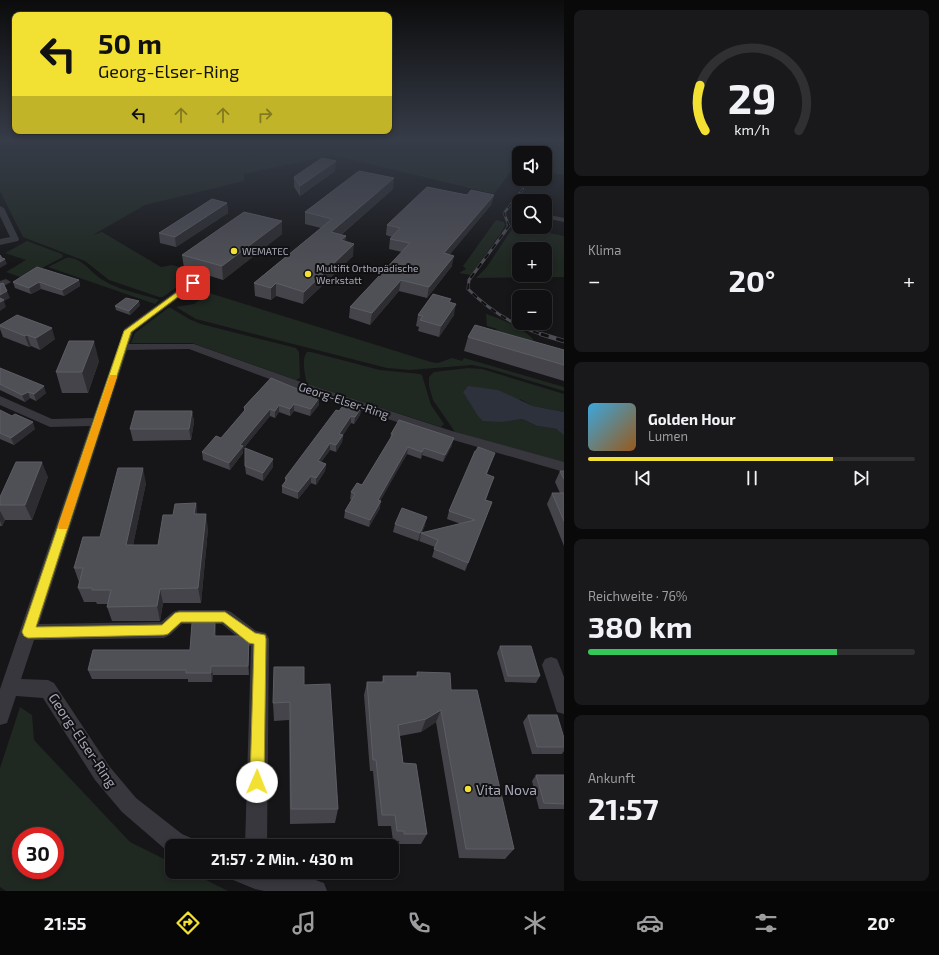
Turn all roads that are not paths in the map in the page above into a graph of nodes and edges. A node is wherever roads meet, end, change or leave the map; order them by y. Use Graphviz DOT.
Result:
graph roads {
  1 [pos="0,208"];
  2 [pos="552,217"];
  3 [pos="564,220"];
  4 [pos="0,242"];
  5 [pos="193,283"];
  6 [pos="123,347"];
  7 [pos="0,400"];
  8 [pos="98,422"];
  9 [pos="564,467"];
  10 [pos="28,632"];
  11 [pos="550,665"];
  12 [pos="10,687"];
  13 [pos="564,705"];
  14 [pos="0,716"];
  15 [pos="170,839"];
  16 [pos="256,839"];
  17 [pos="270,879"];
  18 [pos="316,891"];
  1 -- 4 [label="street"];
  2 -- 3 [label="street"];
  5 -- 6 [label="street"];
  6 -- 8 [label="street"];
  6 -- 9 [label="street, Georg-Elser-Ring"];
  7 -- 8 [label="street"];
  8 -- 10 [label="street"];
  10 -- 12 [label="street"];
  10 -- 16 [label="street"];
  11 -- 13 [label="street"];
  12 -- 14 [label="street"];
  12 -- 15 [label="street, Georg-Elser-Ring"];
  17 -- 18 [label="street"];
}
